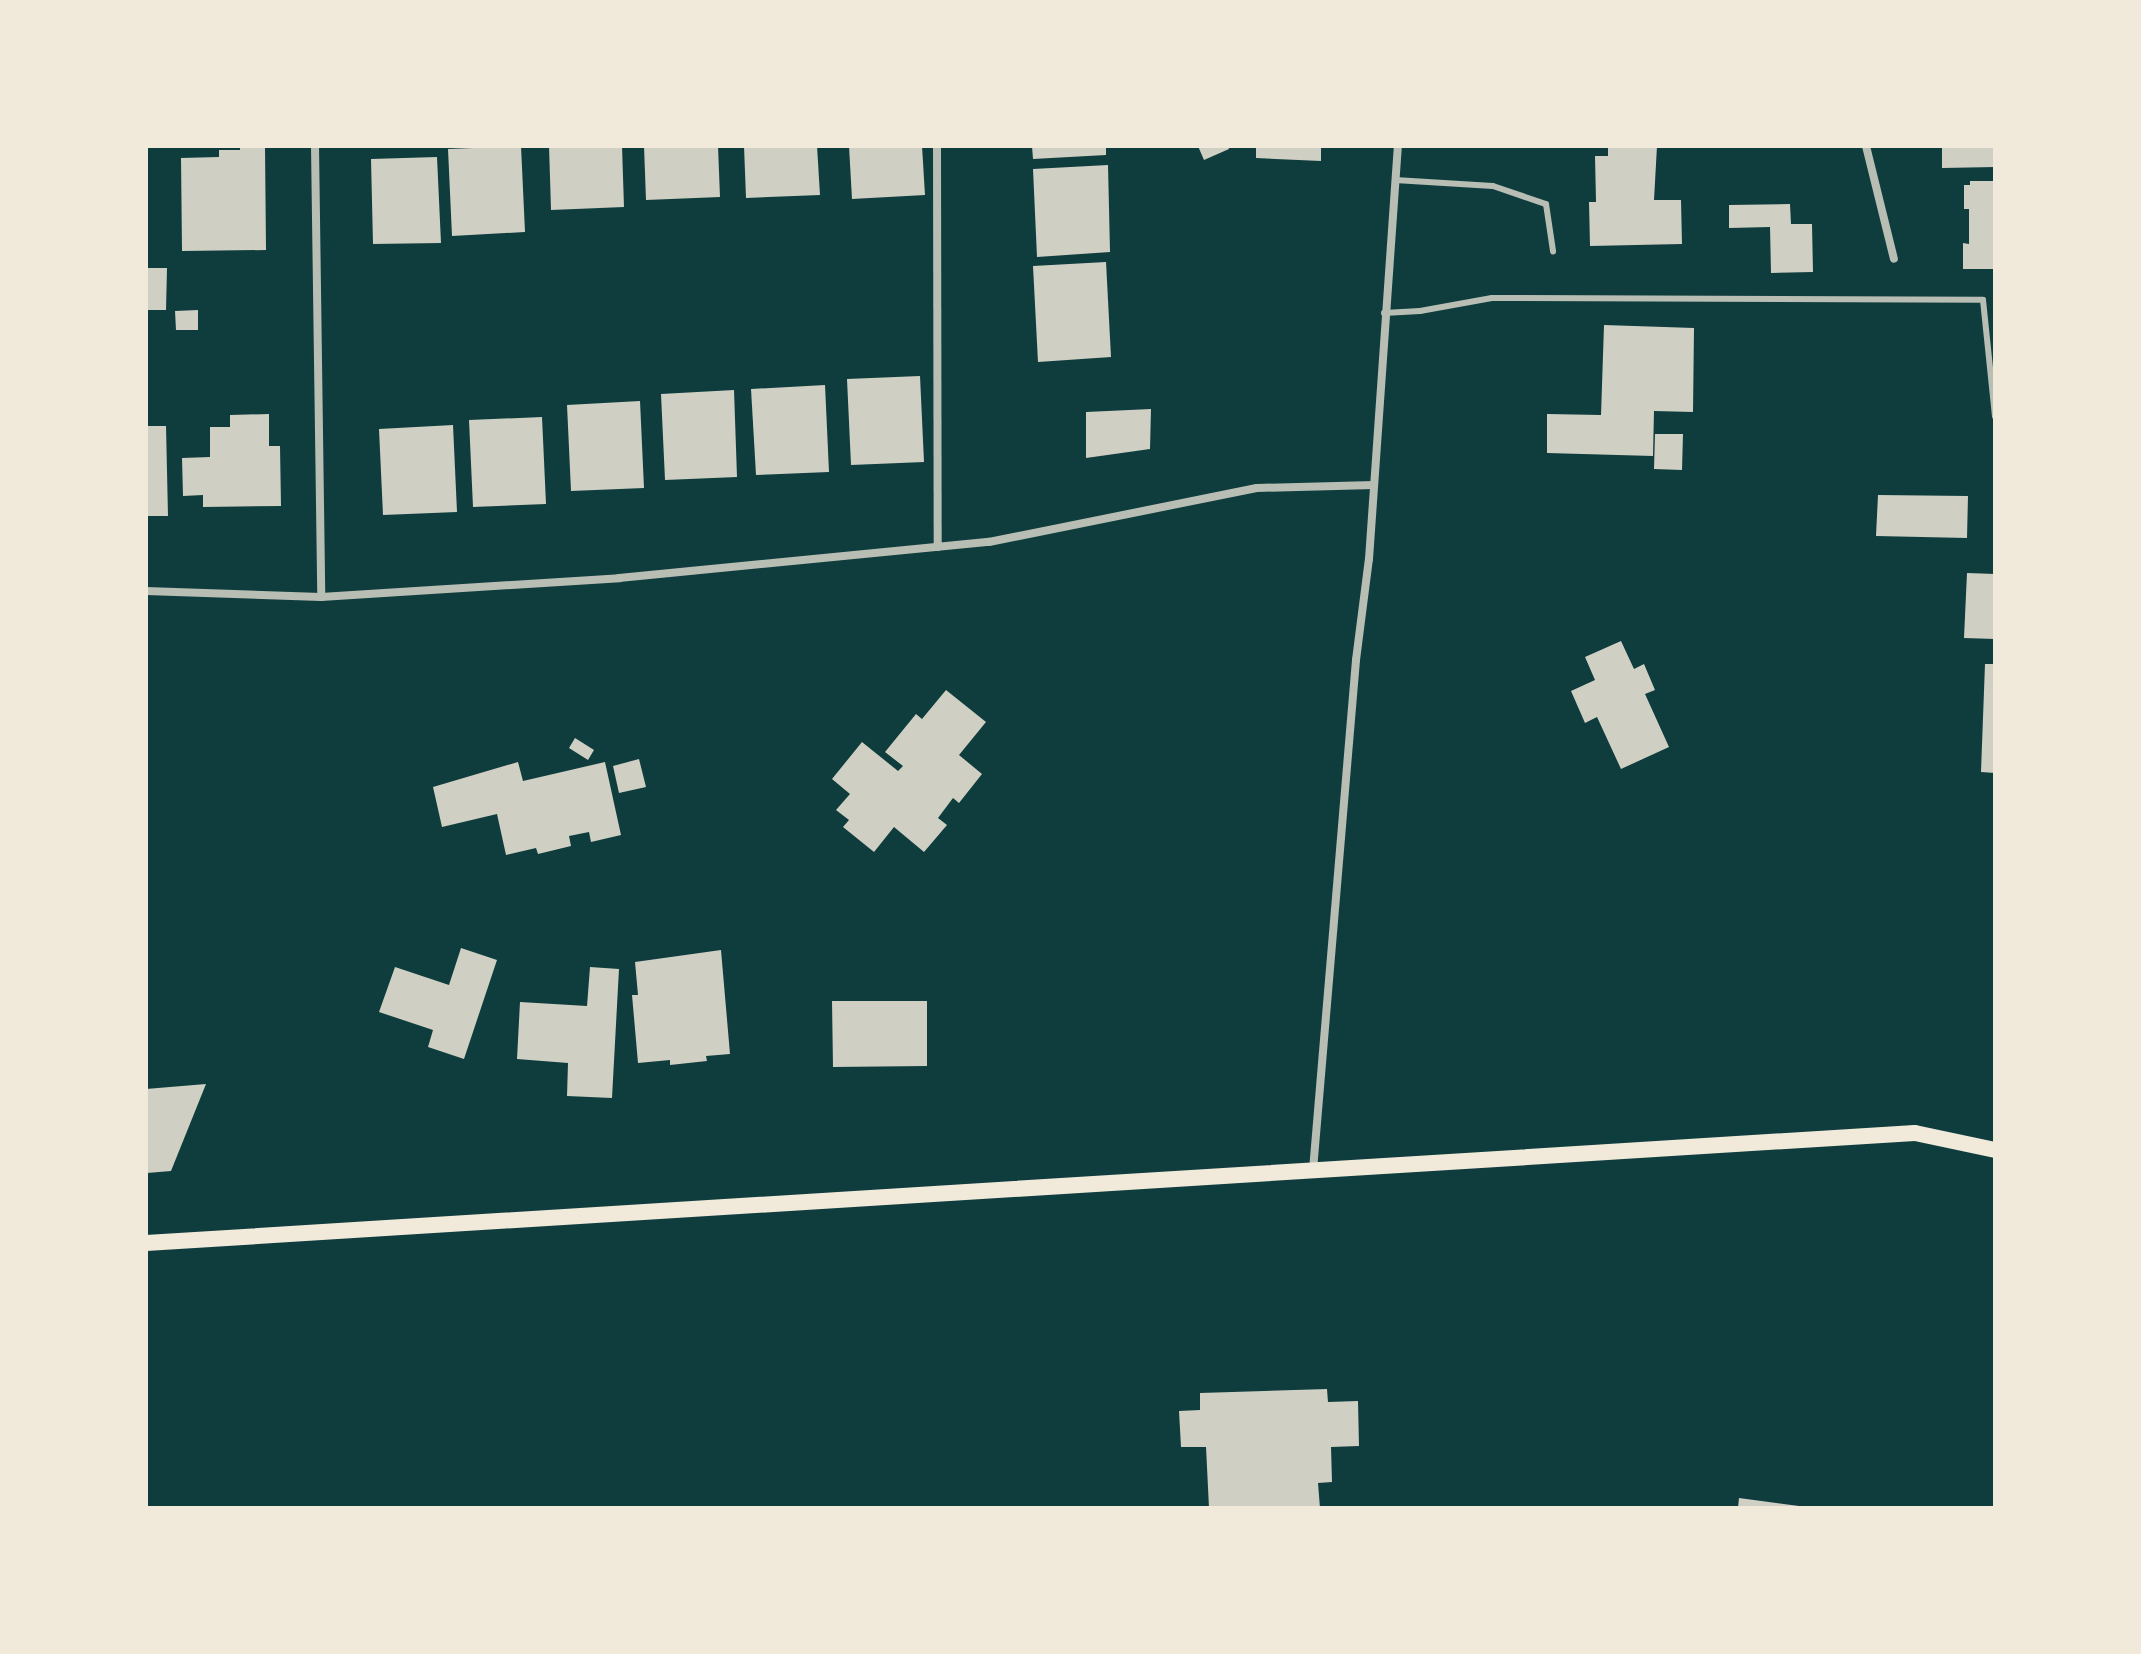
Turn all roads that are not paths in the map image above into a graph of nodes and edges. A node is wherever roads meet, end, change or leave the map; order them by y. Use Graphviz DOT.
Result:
graph roads {
  1 [pos="315,146"];
  2 [pos="937,146"];
  3 [pos="1398,146"];
  4 [pos="1866,146"];
  5 [pos="1395,180"];
  6 [pos="1553,251"];
  7 [pos="1894,259"];
  8 [pos="1384,313"];
  9 [pos="1995,416"];
  10 [pos="1374,485"];
  11 [pos="938,547"];
  12 [pos="146,591"];
  13 [pos="321,597"];
  14 [pos="1995,1150"];
  15 [pos="1313,1170"];
  16 [pos="146,1243"];
  1 -- 13 [label="street"];
  2 -- 11 [label="street"];
  3 -- 5 [label="street"];
  4 -- 7 [label="street"];
  5 -- 6 [label="lane"];
  5 -- 8 [label="street"];
  8 -- 9 [label="lane"];
  8 -- 10 [label="street"];
  10 -- 11 [label="street"];
  10 -- 15 [label="street"];
  11 -- 13 [label="street"];
  12 -- 13 [label="street"];
  14 -- 15 [label="main road"];
  15 -- 16 [label="main road"];
}
